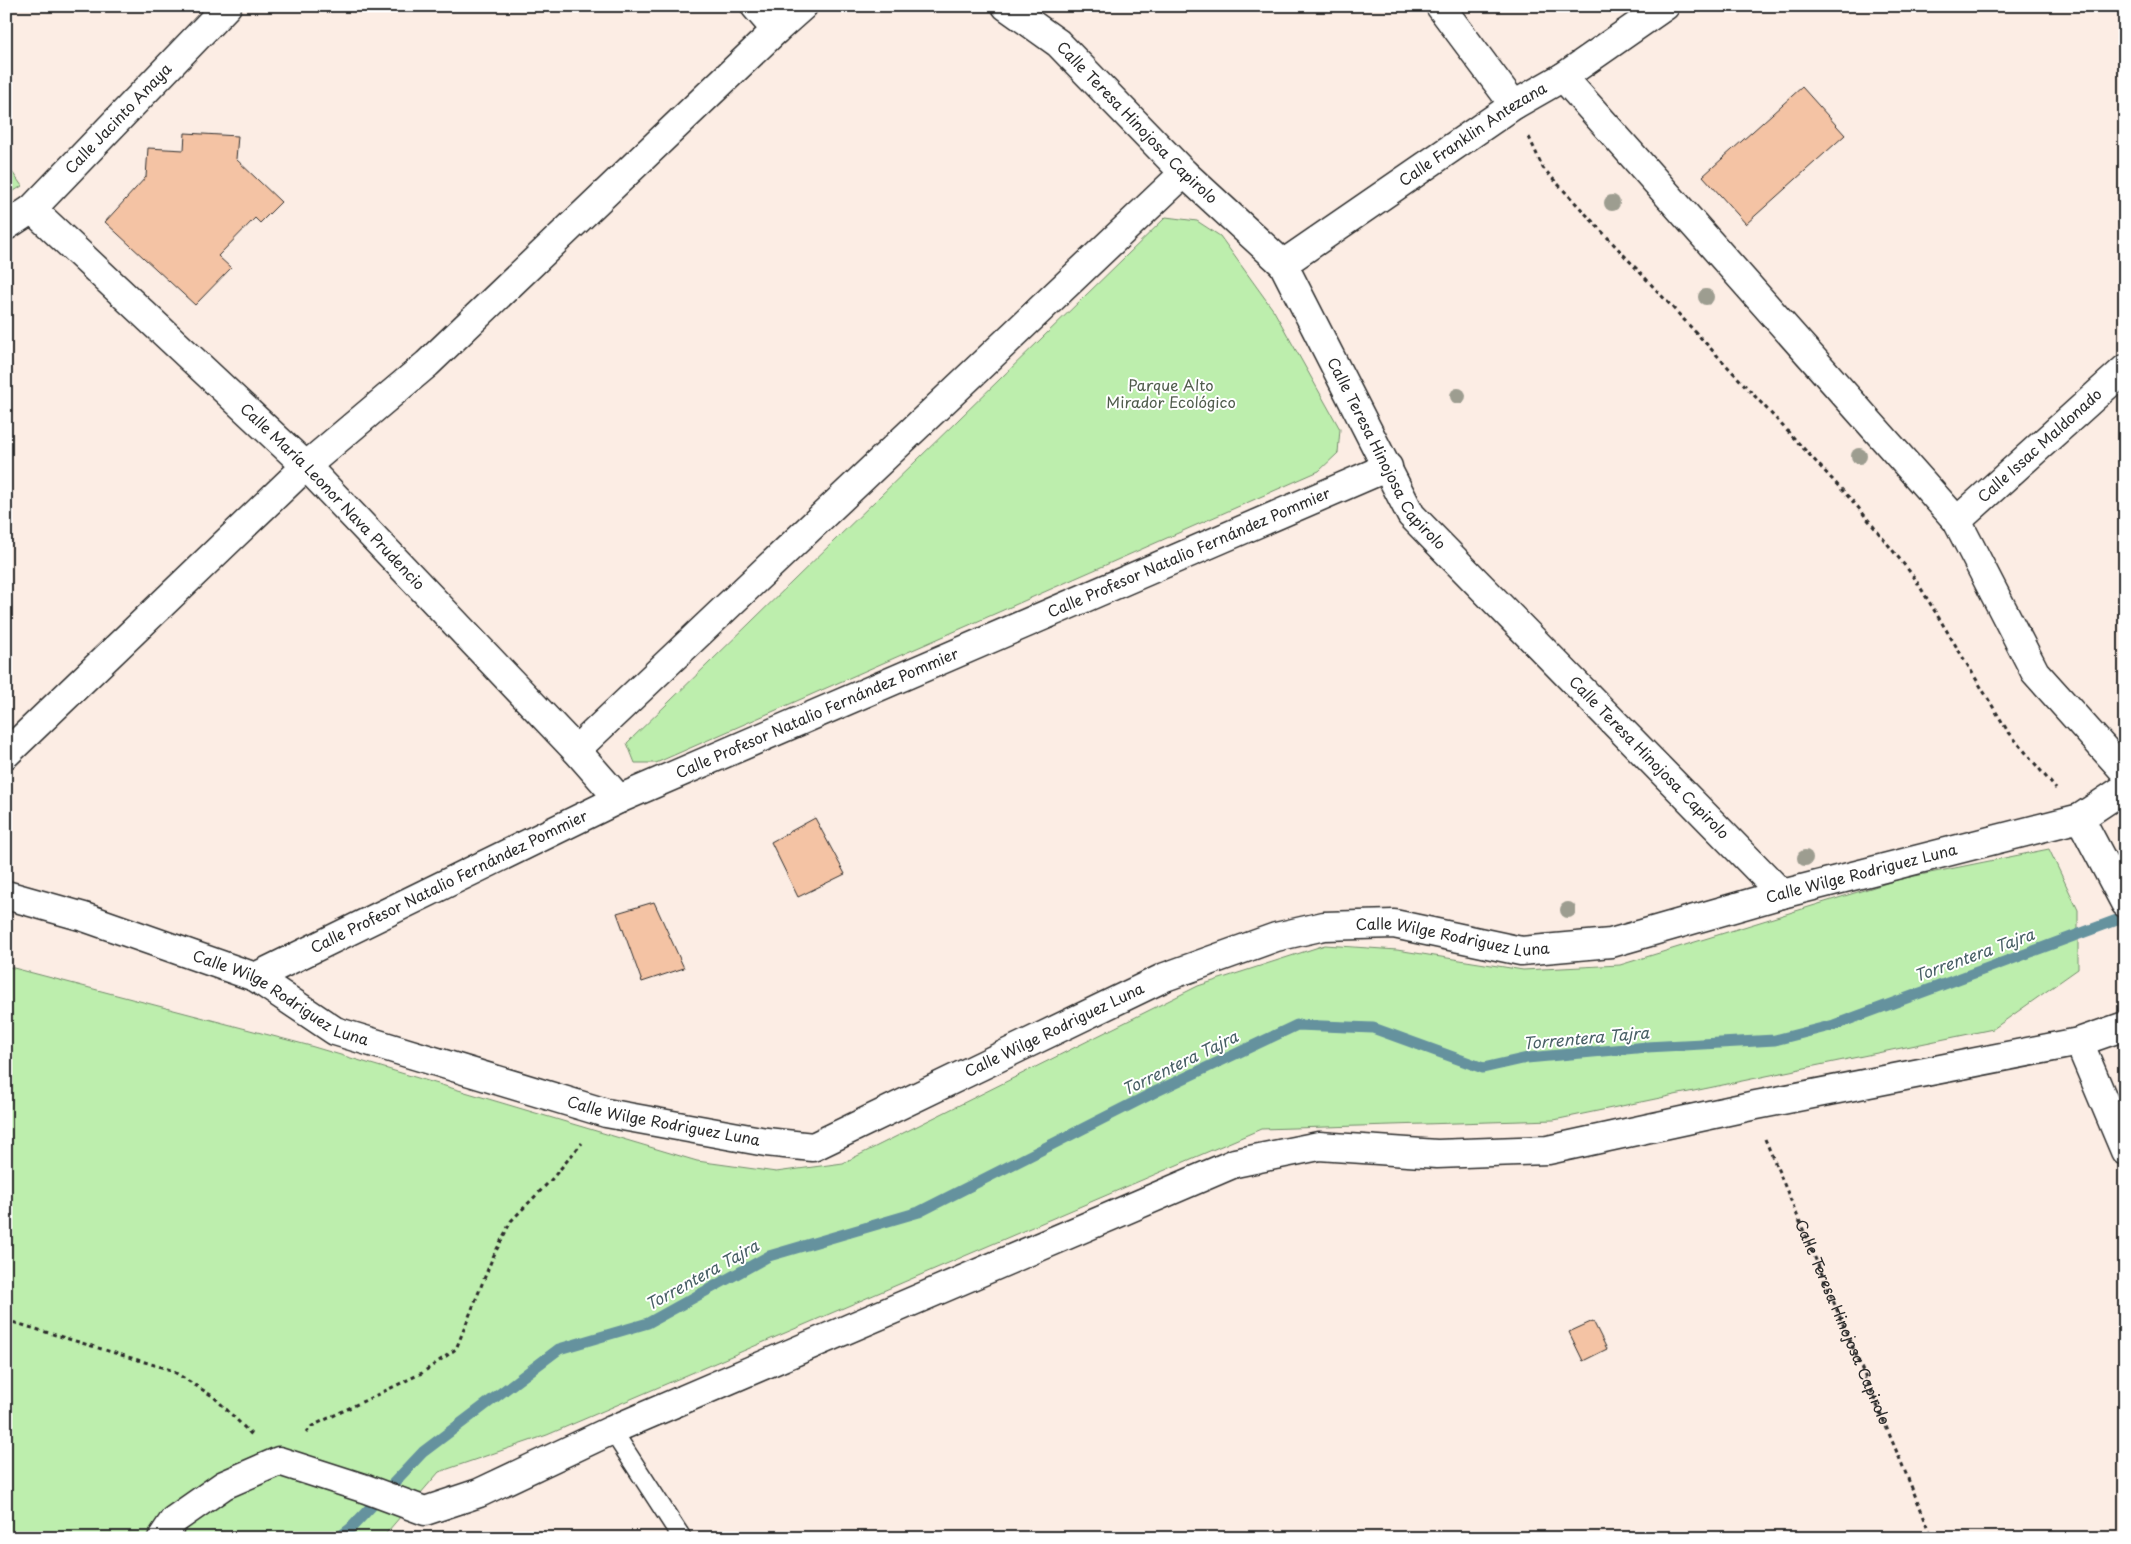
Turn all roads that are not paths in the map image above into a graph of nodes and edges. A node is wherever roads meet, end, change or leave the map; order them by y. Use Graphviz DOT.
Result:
graph roads {
  1 [pos="227,6"];
  2 [pos="755,6"];
  3 [pos="804,6"];
  4 [pos="1006,6"];
  5 [pos="1440,6"];
  6 [pos="1665,6"];
  7 [pos="776,30"];
  8 [pos="1563,77"];
  9 [pos="1514,105"];
  10 [pos="1184,173"];
  11 [pos="32,209"];
  12 [pos="6,226"];
  13 [pos="1283,264"];
  14 [pos="2125,369"];
  15 [pos="306,466"];
  16 [pos="1388,467"];
  17 [pos="1957,522"];
  18 [pos="576,750"];
  19 [pos="6,754"];
  20 [pos="2125,772"];
  21 [pos="2125,788"];
  22 [pos="619,799"];
  23 [pos="2080,818"];
  24 [pos="1782,894"];
  25 [pos="6,896"];
  26 [pos="2124,901"];
  27 [pos="255,977"];
  28 [pos="2125,1026"];
  29 [pos="2079,1042"];
  30 [pos="2125,1151"];
  31 [pos="612,1430"];
  32 [pos="162,1538"];
  33 [pos="682,1538"];
  1 -- 11 [label="street, Calle Jacinto Anaya"];
  2 -- 7 [label="street"];
  3 -- 7 [label="street"];
  4 -- 10 [label="street, Calle Teresa Hinojosa Capirolo"];
  5 -- 9 [label="street"];
  6 -- 8 [label="street, Calle Franklin Antezana"];
  7 -- 15 [label="street"];
  8 -- 9 [label="street, Calle Franklin Antezana"];
  8 -- 17 [label="street"];
  9 -- 13 [label="street, Calle Franklin Antezana"];
  10 -- 13 [label="street, Calle Teresa Hinojosa Capirolo"];
  10 -- 18 [label="street"];
  11 -- 12 [label="street, Calle Jacinto Anaya"];
  11 -- 15 [label="street, Calle María Leonor Nava Prudencio"];
  13 -- 16 [label="street, Calle Teresa Hinojosa Capirolo"];
  14 -- 17 [label="street, Calle Issac Maldonado"];
  15 -- 18 [label="street, Calle María Leonor Nava Prudencio"];
  15 -- 19 [label="street"];
  16 -- 22 [label="street, Calle Profesor Natalio Fernández Pommier"];
  16 -- 24 [label="street, Calle Teresa Hinojosa Capirolo"];
  17 -- 20 [label="street"];
  18 -- 22 [label="street, Calle María Leonor Nava Prudencio"];
  21 -- 23 [label="street, Calle Wilge Rodriguez Luna"];
  22 -- 27 [label="street, Calle Profesor Natalio Fernández Pommier"];
  23 -- 24 [label="street, Calle Wilge Rodriguez Luna"];
  23 -- 26 [label="street"];
  24 -- 27 [label="street, Calle Wilge Rodriguez Luna"];
  25 -- 27 [label="street, Calle Wilge Rodriguez Luna"];
  28 -- 29 [label="street"];
  29 -- 30 [label="street"];
  29 -- 31 [label="street"];
  31 -- 32 [label="street"];
  31 -- 33 [label="lane"];
}
